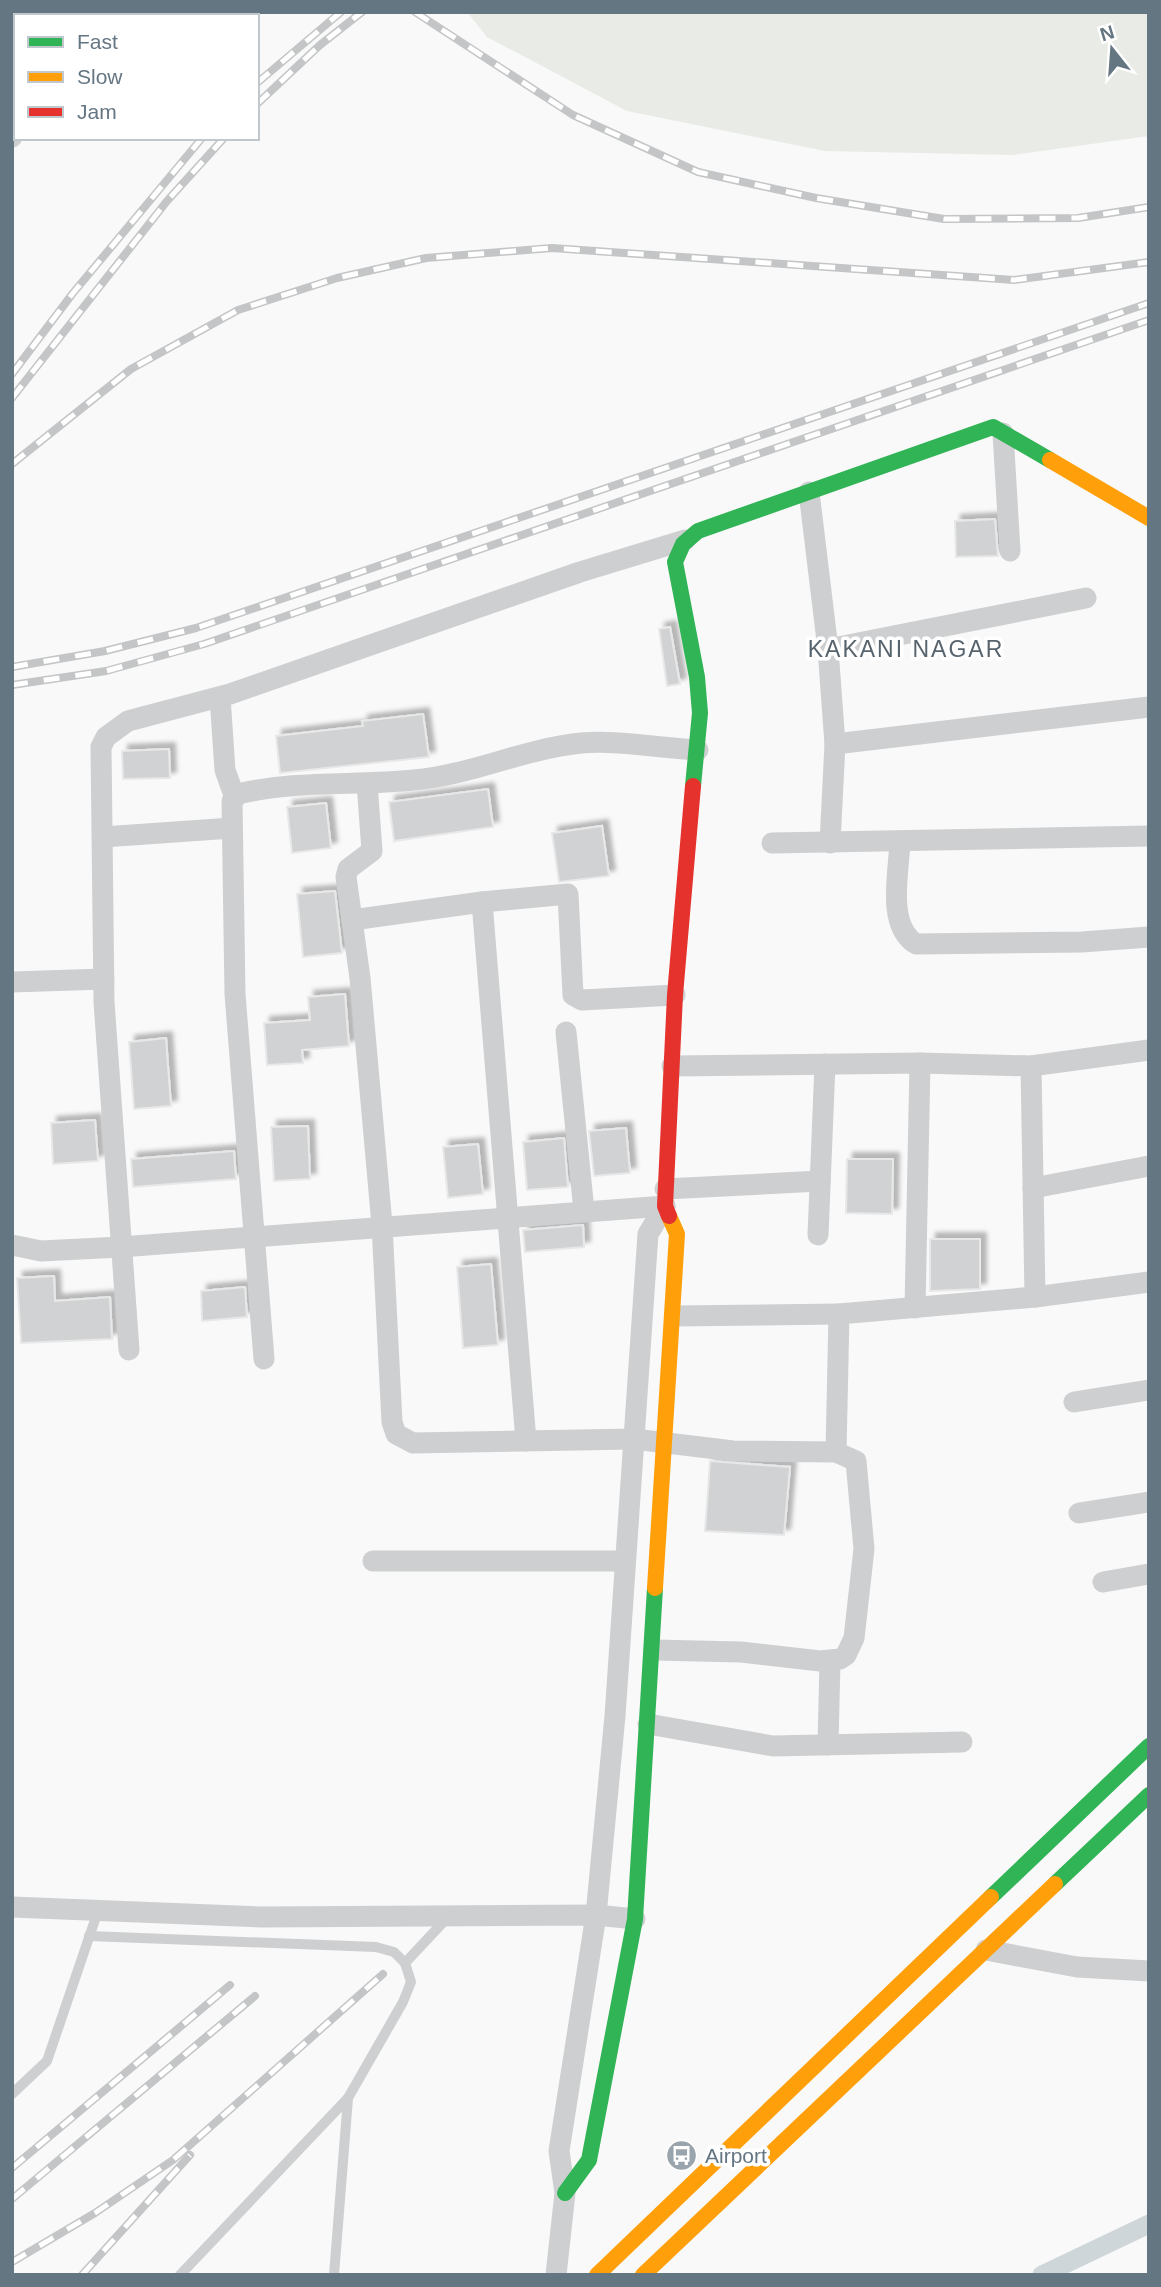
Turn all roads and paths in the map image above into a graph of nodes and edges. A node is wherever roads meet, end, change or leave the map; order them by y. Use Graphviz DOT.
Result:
graph roads {
  1 [pos="1003,433"];
  2 [pos="809,492"];
  3 [pos="1149,518"];
  4 [pos="685,540"];
  5 [pos="1010,551"];
  6 [pos="1086,598"];
  7 [pos="828,649"];
  8 [pos="220,697"];
  9 [pos="1149,707"];
  10 [pos="835,744"];
  11 [pos="698,750"];
  12 [pos="367,783"];
  13 [pos="235,798"];
  14 [pos="232,828"];
  15 [pos="1149,836"];
  16 [pos="103,837"];
  17 [pos="900,841"];
  18 [pos="772,843"];
  19 [pos="830,843"];
  20 [pos="482,902"];
  21 [pos="352,920"];
  22 [pos="1149,937"];
  23 [pos="104,979"];
  24 [pos="12,982"];
  25 [pos="675,995"];
  26 [pos="566,1032"];
  27 [pos="1149,1050"];
  28 [pos="920,1063"];
  29 [pos="825,1064"];
  30 [pos="672,1066"];
  31 [pos="1031,1066"];
  32 [pos="1149,1166"];
  33 [pos="820,1181"];
  34 [pos="1033,1188"];
  35 [pos="665,1198"];
  36 [pos="584,1211"];
  37 [pos="508,1216"];
  38 [pos="382,1225"];
  39 [pos="817,1235"];
  40 [pos="252,1236"];
  41 [pos="12,1245"];
  42 [pos="121,1247"];
  43 [pos="1149,1282"];
  44 [pos="1034,1297"];
  45 [pos="915,1308"];
  46 [pos="839,1314"];
  47 [pos="675,1316"];
  48 [pos="129,1350"];
  49 [pos="264,1359"];
  50 [pos="1149,1390"];
  51 [pos="1074,1402"];
  52 [pos="634,1439"];
  53 [pos="664,1440"];
  54 [pos="526,1441"];
  55 [pos="836,1452"];
  56 [pos="1149,1502"];
  57 [pos="1079,1513"];
  58 [pos="373,1561"];
  59 [pos="625,1561"];
  60 [pos="1149,1574"];
  61 [pos="1103,1582"];
  62 [pos="654,1650"];
  63 [pos="830,1661"];
  64 [pos="648,1724"];
  65 [pos="962,1742"];
  66 [pos="828,1745"];
  67 [pos="1149,1746"];
  68 [pos="1149,1795"];
  69 [pos="12,1907"];
  70 [pos="98,1911"];
  71 [pos="596,1915"];
  72 [pos="450,1916"];
  73 [pos="635,1919"];
  74 [pos="89,1936"];
  75 [pos="986,1950"];
  76 [pos="405,1963"];
  77 [pos="1149,1972"];
  78 [pos="12,2094"];
  79 [pos="348,2098"];
  80 [pos="565,2193"];
  81 [pos="180,2275"];
  82 [pos="334,2275"];
  83 [pos="556,2275"];
  84 [pos="597,2275"];
  85 [pos="643,2275"];
  1 -- 2 [label="street"];
  1 -- 3 [label="street"];
  1 -- 5 [label="street"];
  2 -- 4 [label="street"];
  2 -- 7 [label="street"];
  4 -- 8 [label="street"];
  4 -- 11 [label="street"];
  6 -- 7 [label="street"];
  7 -- 10 [label="street"];
  8 -- 13 [label="street"];
  8 -- 16 [label="street"];
  9 -- 10 [label="street"];
  10 -- 19 [label="street"];
  11 -- 12 [label="street"];
  11 -- 25 [label="street"];
  12 -- 13 [label="street"];
  12 -- 21 [label="street"];
  13 -- 14 [label="street"];
  14 -- 16 [label="street"];
  14 -- 40 [label="street"];
  15 -- 17 [label="street"];
  16 -- 23 [label="street"];
  17 -- 19 [label="street"];
  17 -- 22 [label="street"];
  18 -- 19 [label="street"];
  20 -- 21 [label="street"];
  20 -- 25 [label="street"];
  20 -- 37 [label="street"];
  21 -- 38 [label="street"];
  23 -- 24 [label="street"];
  23 -- 42 [label="street"];
  25 -- 30 [label="street"];
  26 -- 36 [label="street"];
  27 -- 31 [label="street"];
  28 -- 29 [label="street"];
  28 -- 31 [label="street"];
  28 -- 45 [label="street"];
  29 -- 30 [label="street"];
  29 -- 33 [label="street"];
  30 -- 35 [label="street"];
  31 -- 34 [label="street"];
  32 -- 34 [label="street"];
  33 -- 35 [label="street"];
  33 -- 39 [label="street"];
  34 -- 44 [label="street"];
  35 -- 36 [label="street"];
  35 -- 47 [label="street"];
  35 -- 52 [label="street"];
  36 -- 37 [label="street"];
  37 -- 38 [label="street"];
  37 -- 54 [label="street"];
  38 -- 40 [label="street"];
  38 -- 54 [label="street"];
  40 -- 42 [label="street"];
  40 -- 49 [label="street"];
  41 -- 42 [label="street"];
  42 -- 48 [label="street"];
  43 -- 44 [label="street"];
  44 -- 45 [label="street"];
  45 -- 46 [label="street"];
  46 -- 47 [label="street"];
  46 -- 55 [label="street"];
  47 -- 53 [label="street"];
  50 -- 51 [label="street"];
  52 -- 53 [label="street"];
  52 -- 54 [label="street"];
  52 -- 59 [label="street"];
  53 -- 55 [label="street"];
  53 -- 62 [label="street"];
  55 -- 63 [label="street"];
  56 -- 57 [label="street"];
  58 -- 59 [label="street"];
  59 -- 71 [label="street"];
  60 -- 61 [label="street"];
  62 -- 63 [label="street"];
  62 -- 64 [label="street"];
  63 -- 66 [label="street"];
  64 -- 66 [label="street"];
  64 -- 73 [label="street"];
  65 -- 66 [label="street"];
  67 -- 84 [label="street"];
  68 -- 75 [label="street"];
  69 -- 70 [label="street"];
  70 -- 72 [label="street"];
  70 -- 74 [label="lane"];
  71 -- 72 [label="street"];
  71 -- 73 [label="street"];
  71 -- 80 [label="street"];
  72 -- 76 [label="lane"];
  73 -- 80 [label="street"];
  74 -- 76 [label="lane"];
  74 -- 78 [label="lane"];
  75 -- 77 [label="street"];
  75 -- 85 [label="street"];
  76 -- 79 [label="lane"];
  79 -- 81 [label="lane"];
  79 -- 82 [label="lane"];
  80 -- 83 [label="street"];
}
